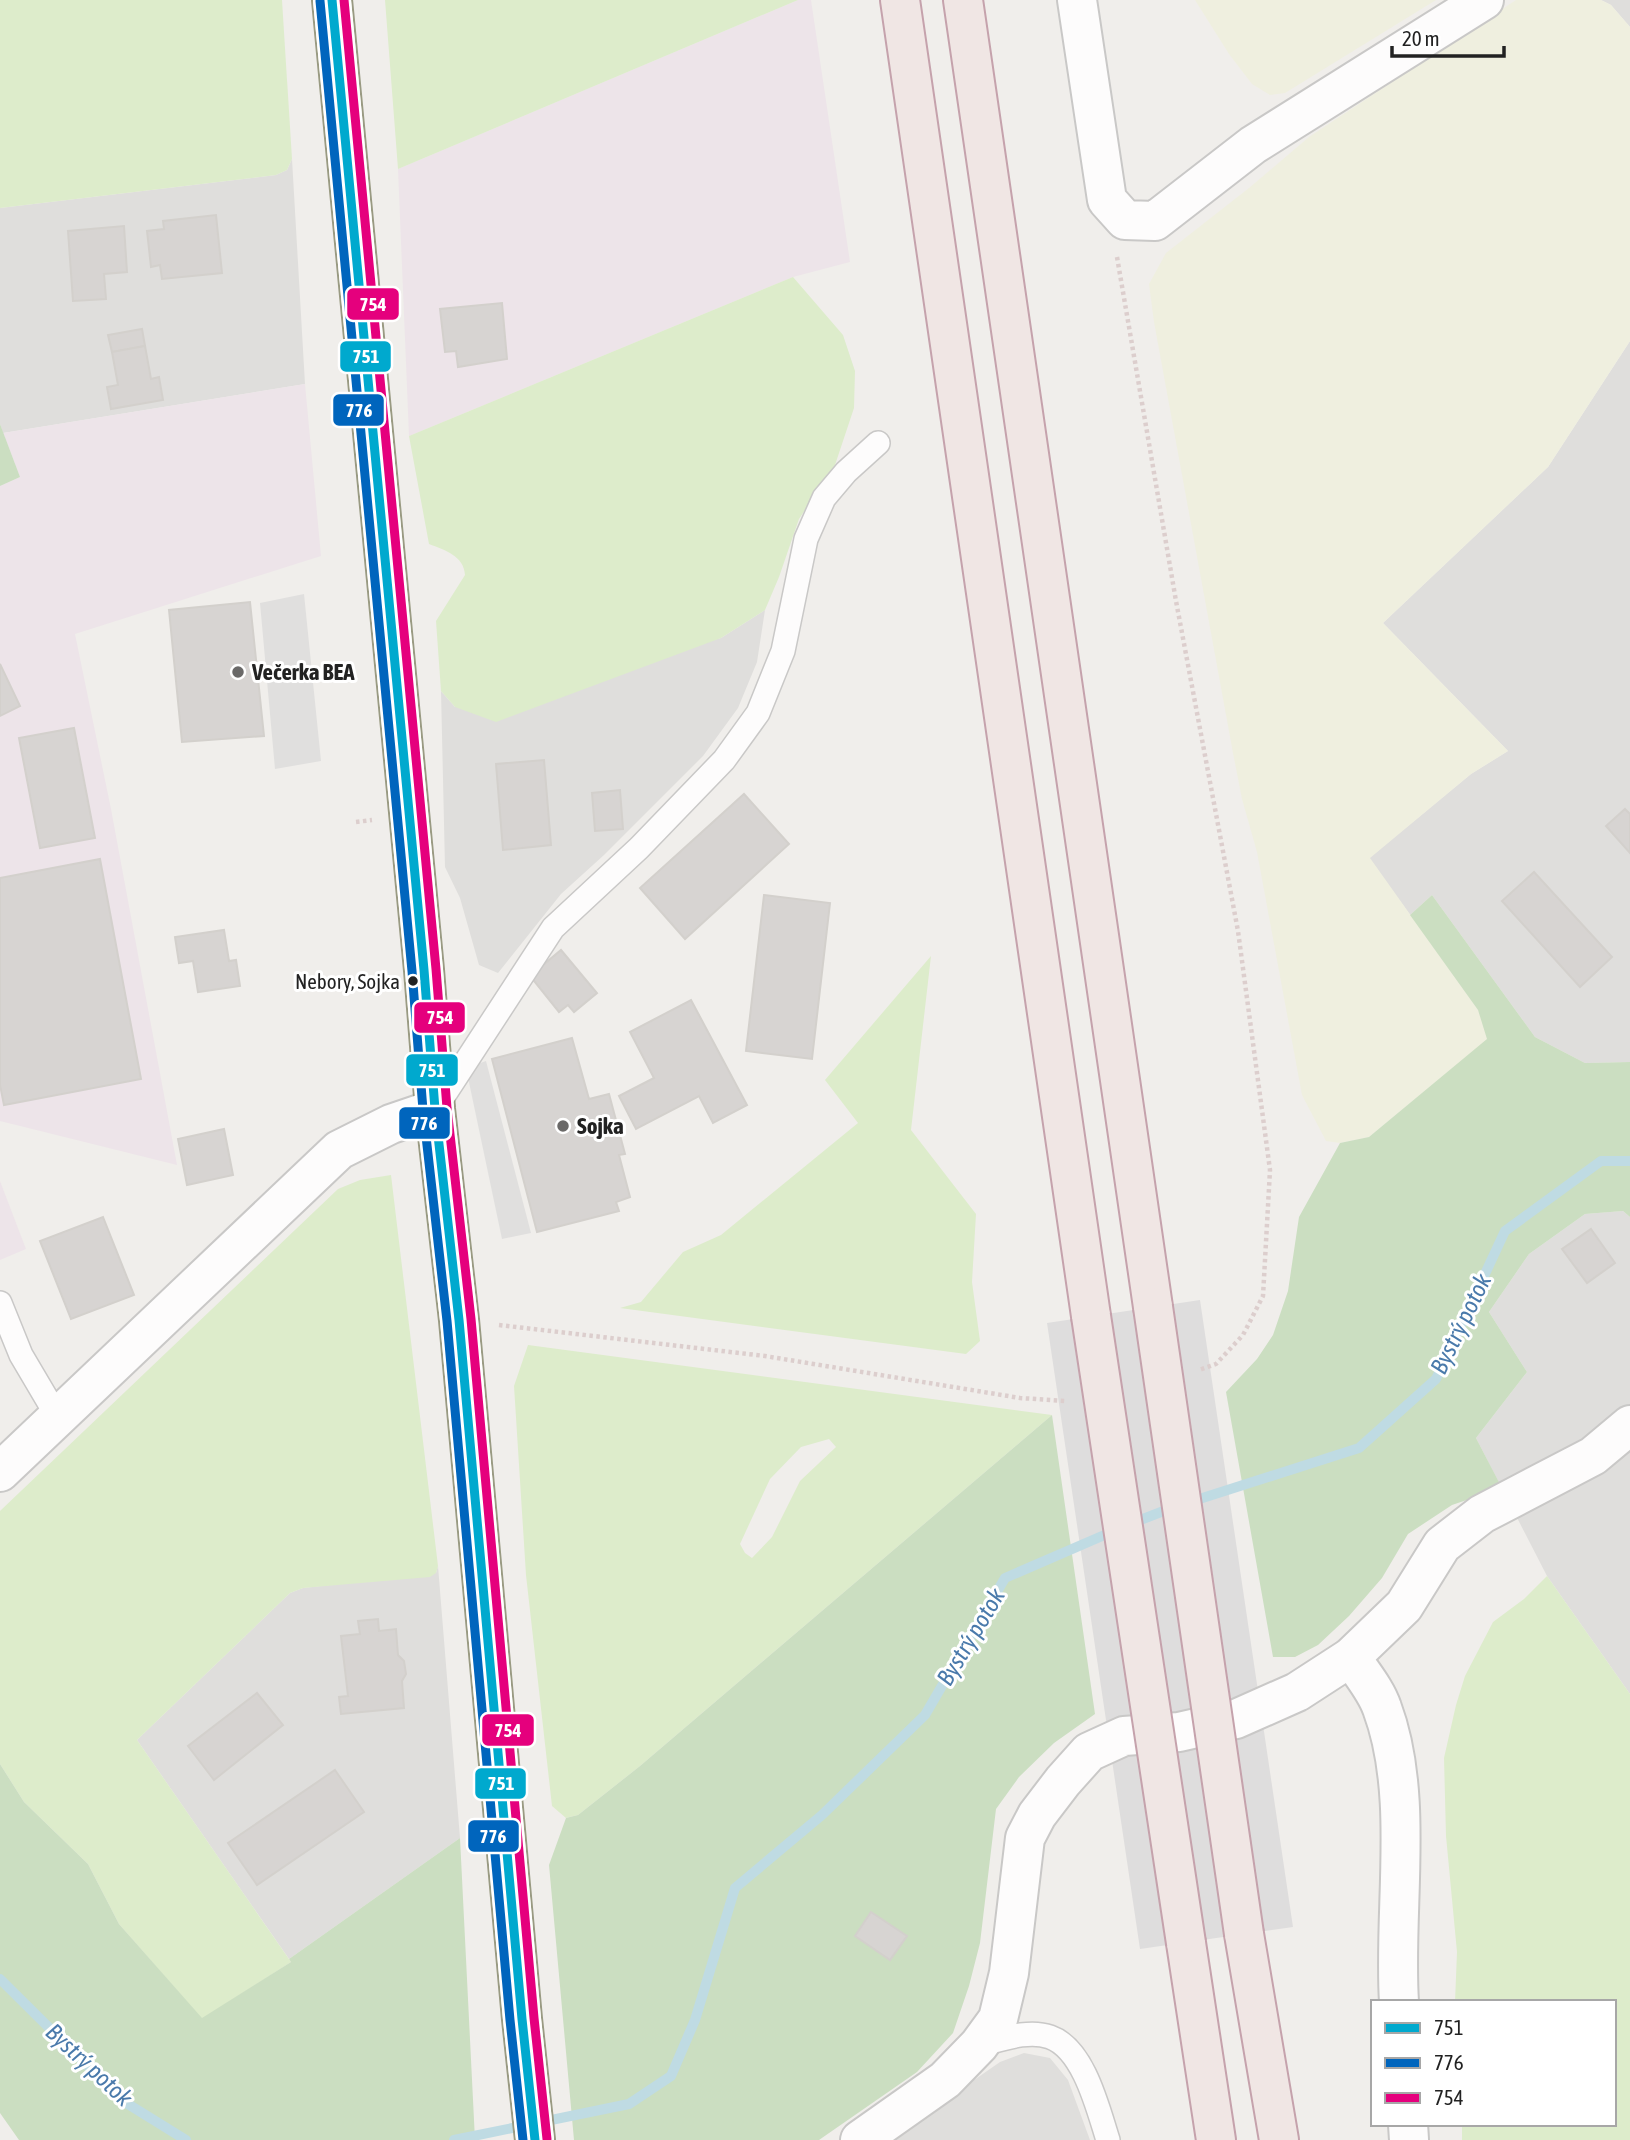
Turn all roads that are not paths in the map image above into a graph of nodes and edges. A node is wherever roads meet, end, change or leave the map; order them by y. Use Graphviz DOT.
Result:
graph roads {
  1 [pos="332,0"];
  2 [pos="900,0"];
  3 [pos="963,0"];
  4 [pos="1077,0"];
  5 [pos="1484,0"];
  6 [pos="878,443"];
  7 [pos="435,1109"];
  8 [pos="0,1303"];
  9 [pos="57,1416"];
  10 [pos="1630,1425"];
  11 [pos="0,1472"];
  12 [pos="1351,1657"];
  13 [pos="1399,2000"];
  14 [pos="979,2045"];
  15 [pos="535,2140"];
  16 [pos="860,2140"];
  17 [pos="1108,2140"];
  18 [pos="1216,2140"];
  19 [pos="1279,2140"];
  1 -- 7 [label="main road"];
  2 -- 18 [label="highway, bridge"];
  3 -- 19 [label="highway, bridge"];
  4 -- 5 [label="street"];
  6 -- 7 [label="lane"];
  7 -- 9 [label="street"];
  7 -- 15 [label="main road"];
  8 -- 9 [label="lane"];
  9 -- 11 [label="street"];
  10 -- 12 [label="street"];
  12 -- 13 [label="street"];
  12 -- 14 [label="street"];
  14 -- 16 [label="street"];
  14 -- 17 [label="lane"];
}
